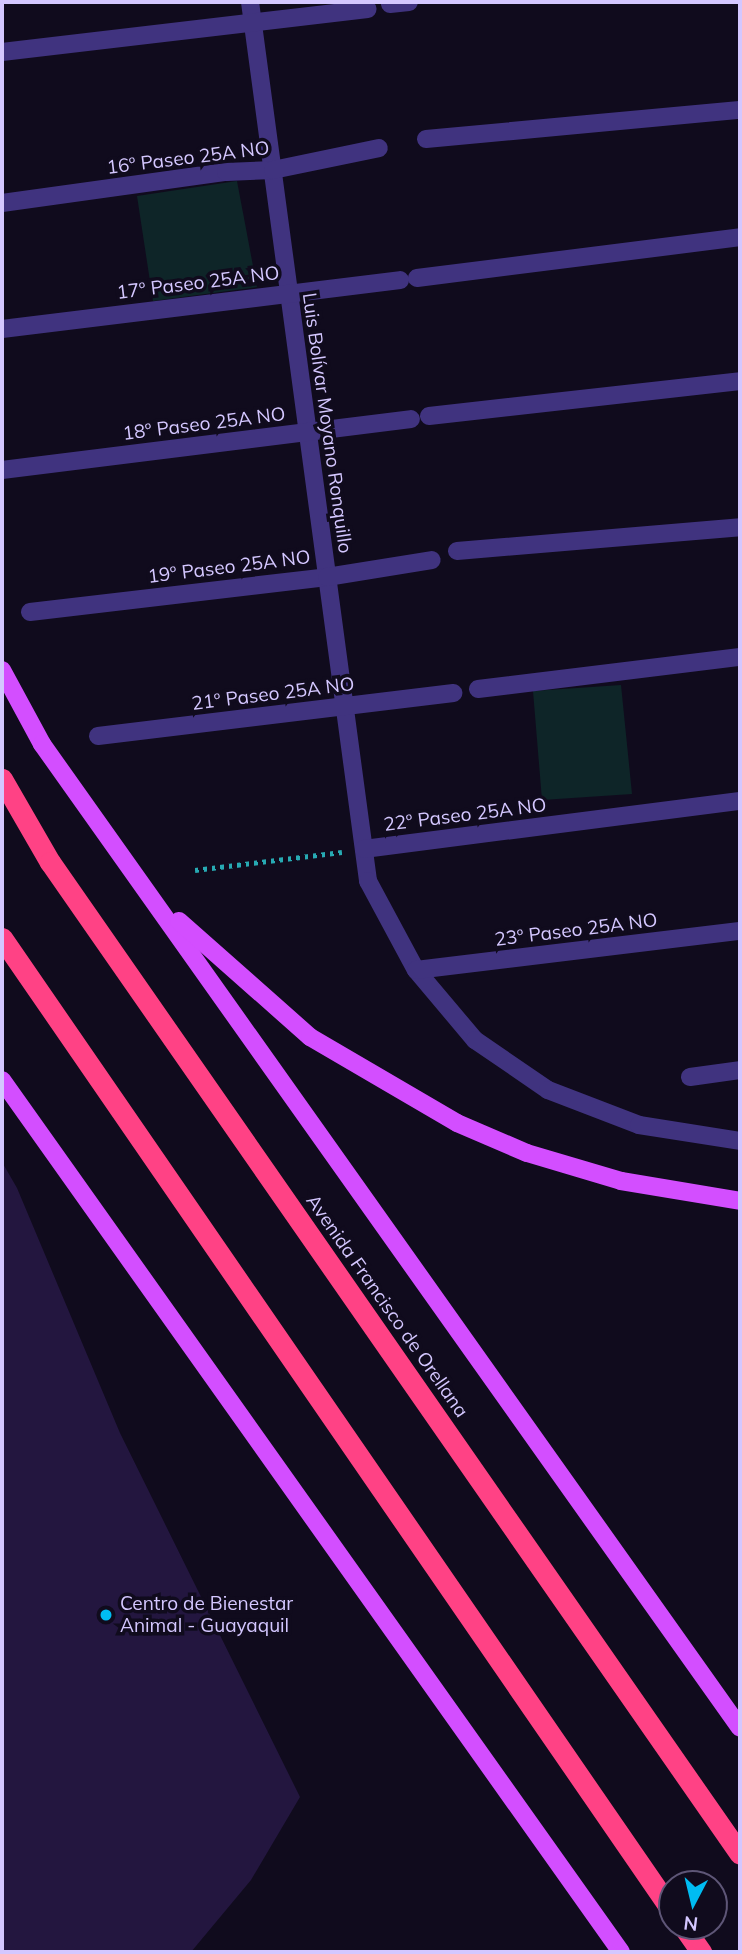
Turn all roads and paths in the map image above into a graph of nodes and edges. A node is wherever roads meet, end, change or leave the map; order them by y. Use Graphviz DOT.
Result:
graph roads {
  1 [pos="250,2"];
  2 [pos="410,2"];
  3 [pos="390,4"];
  4 [pos="367,9"];
  5 [pos="253,23"];
  6 [pos="2,52"];
  7 [pos="740,110"];
  8 [pos="426,139"];
  9 [pos="379,148"];
  10 [pos="273,170"];
  11 [pos="2,203"];
  12 [pos="740,237"];
  13 [pos="289,293"];
  14 [pos="2,329"];
  15 [pos="740,381"];
  16 [pos="308,433"];
  17 [pos="2,470"];
  18 [pos="740,527"];
  19 [pos="457,551"];
  20 [pos="432,560"];
  21 [pos="327,577"];
  22 [pos="30,612"];
  23 [pos="740,657"];
  24 [pos="2,670"];
  25 [pos="478,689"];
  26 [pos="453,693"];
  27 [pos="344,706"];
  28 [pos="98,736"];
  29 [pos="2,779"];
  30 [pos="740,801"];
  31 [pos="363,849"];
  32 [pos="195,870"];
  33 [pos="151,895"];
  34 [pos="740,931"];
  35 [pos="2,938"];
  36 [pos="416,970"];
  37 [pos="740,1070"];
  38 [pos="690,1077"];
  39 [pos="2,1080"];
  40 [pos="740,1141"];
  41 [pos="740,1201"];
  42 [pos="740,1728"];
  43 [pos="740,1854"];
  44 [pos="658,1891"];
  45 [pos="621,1952"];
  1 -- 5 [label="street, Luis Bolívar Moyano Ronquillo"];
  2 -- 3 [label="street"];
  4 -- 5 [label="street"];
  5 -- 6 [label="street"];
  5 -- 10 [label="street, Luis Bolívar Moyano Ronquillo"];
  7 -- 8 [label="street"];
  9 -- 10 [label="street, 16º Paseo 25A NO"];
  10 -- 11 [label="street, 16º Paseo 25A NO"];
  10 -- 13 [label="street, Luis Bolívar Moyano Ronquillo"];
  12 -- 13 [label="street, 17º Paseo 25A NO"];
  13 -- 14 [label="street, 17º Paseo 25A NO"];
  13 -- 16 [label="street, Luis Bolívar Moyano Ronquillo"];
  15 -- 16 [label="street, 18º Paseo 25A NO"];
  16 -- 17 [label="street, 18º Paseo 25A NO"];
  16 -- 21 [label="street, Luis Bolívar Moyano Ronquillo"];
  18 -- 19 [label="street"];
  20 -- 21 [label="street, 19º Paseo 25A NO"];
  21 -- 22 [label="street, 19º Paseo 25A NO"];
  21 -- 27 [label="street, Luis Bolívar Moyano Ronquillo"];
  23 -- 25 [label="street"];
  24 -- 33 [label="main road"];
  26 -- 27 [label="street, 21º Paseo 25A NO"];
  27 -- 28 [label="street, 21º Paseo 25A NO"];
  27 -- 31 [label="street, Luis Bolívar Moyano Ronquillo"];
  29 -- 43 [label="highway, Avenida Francisco de Orellana"];
  30 -- 31 [label="street, 22º Paseo 25A NO"];
  31 -- 32 [label="path, 22º Paseo 25A NO"];
  31 -- 36 [label="street, Luis Bolívar Moyano Ronquillo"];
  33 -- 41 [label="main road"];
  33 -- 42 [label="main road"];
  34 -- 36 [label="street, 23º Paseo 25A NO"];
  35 -- 44 [label="highway"];
  36 -- 40 [label="street, Luis Bolívar Moyano Ronquillo"];
  37 -- 38 [label="street"];
  39 -- 45 [label="main road"];
}
